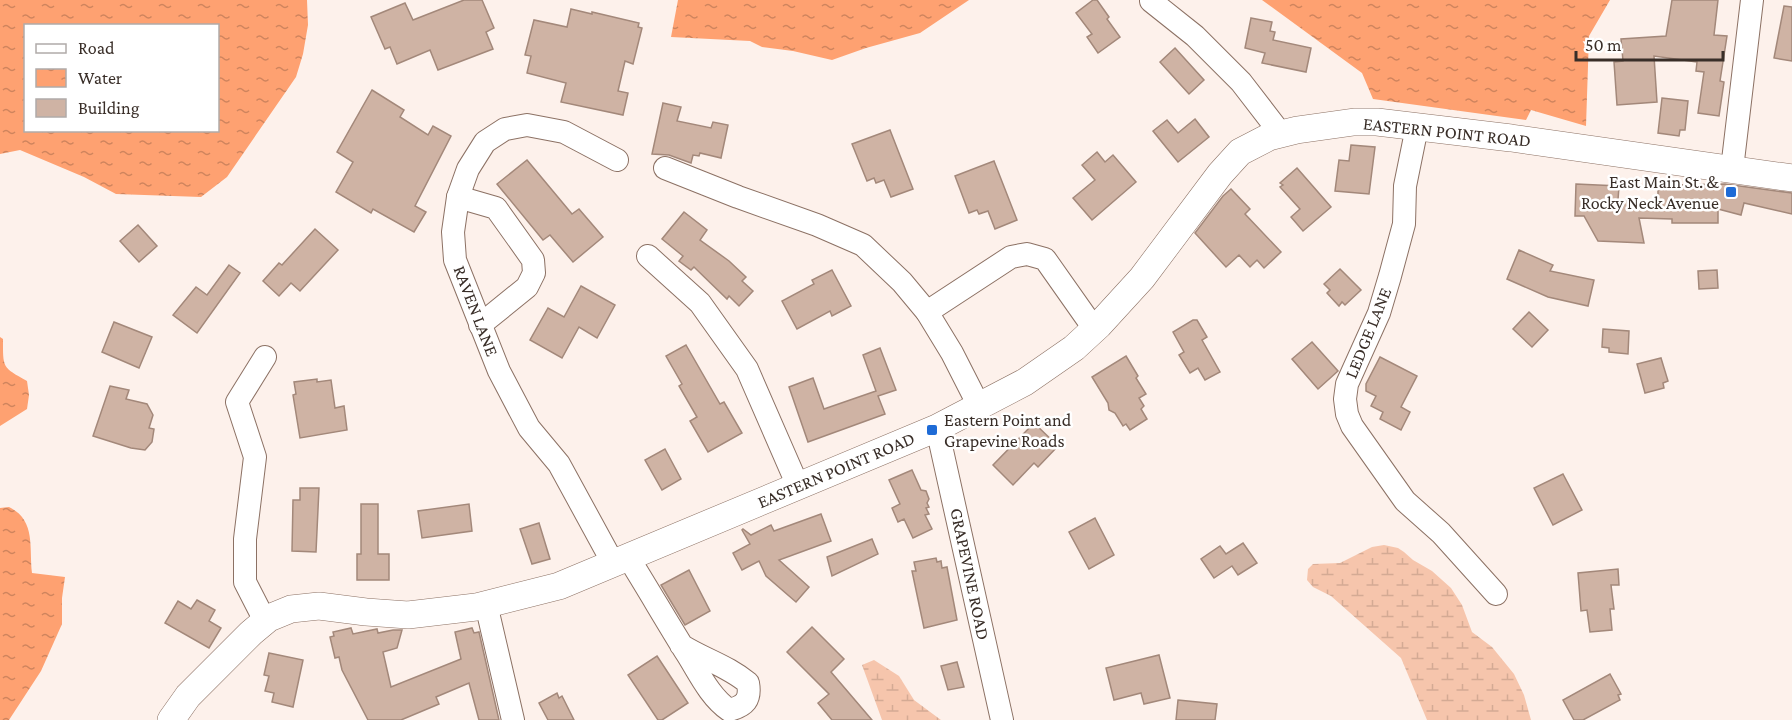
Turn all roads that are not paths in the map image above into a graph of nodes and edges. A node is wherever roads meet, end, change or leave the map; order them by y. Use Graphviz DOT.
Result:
graph roads {
  1 [pos="1752,0"];
  2 [pos="1151,2"];
  3 [pos="1417,127"];
  4 [pos="1281,134"];
  5 [pos="617,160"];
  6 [pos="665,168"];
  7 [pos="1732,169"];
  8 [pos="1792,178"];
  9 [pos="458,197"];
  10 [pos="648,256"];
  11 [pos="927,312"];
  12 [pos="480,325"];
  13 [pos="1095,330"];
  14 [pos="265,357"];
  15 [pos="979,406"];
  16 [pos="937,428"];
  17 [pos="798,486"];
  18 [pos="620,560"];
  19 [pos="1496,594"];
  20 [pos="486,604"];
  21 [pos="265,621"];
  22 [pos="681,645"];
  23 [pos="171,720"];
  24 [pos="513,720"];
  25 [pos="1002,720"];
  1 -- 7 [label="street"];
  2 -- 4 [label="street"];
  3 -- 4 [label="main road, EASTERN POINT ROAD"];
  3 -- 7 [label="main road, EASTERN POINT ROAD"];
  3 -- 19 [label="street, LEDGE LANE"];
  4 -- 13 [label="main road, EASTERN POINT ROAD"];
  5 -- 9 [label="street, RAVEN LANE"];
  6 -- 11 [label="street"];
  7 -- 8 [label="main road, EASTERN POINT ROAD"];
  9 -- 12 [label="street, RAVEN LANE"];
  9 -- 12 [label="street"];
  10 -- 17 [label="street"];
  11 -- 13 [label="street"];
  11 -- 15 [label="street"];
  12 -- 18 [label="street, RAVEN LANE"];
  13 -- 15 [label="main road, EASTERN POINT ROAD"];
  14 -- 21 [label="street"];
  15 -- 16 [label="main road, EASTERN POINT ROAD"];
  16 -- 17 [label="main road, EASTERN POINT ROAD"];
  16 -- 25 [label="street, GRAPEVINE ROAD"];
  17 -- 18 [label="main road, EASTERN POINT ROAD"];
  18 -- 20 [label="main road, EASTERN POINT ROAD"];
  18 -- 22 [label="street, RAVEN LANE"];
  20 -- 21 [label="main road, EASTERN POINT ROAD"];
  20 -- 24 [label="street"];
  21 -- 23 [label="main road, EASTERN POINT ROAD"];
}
